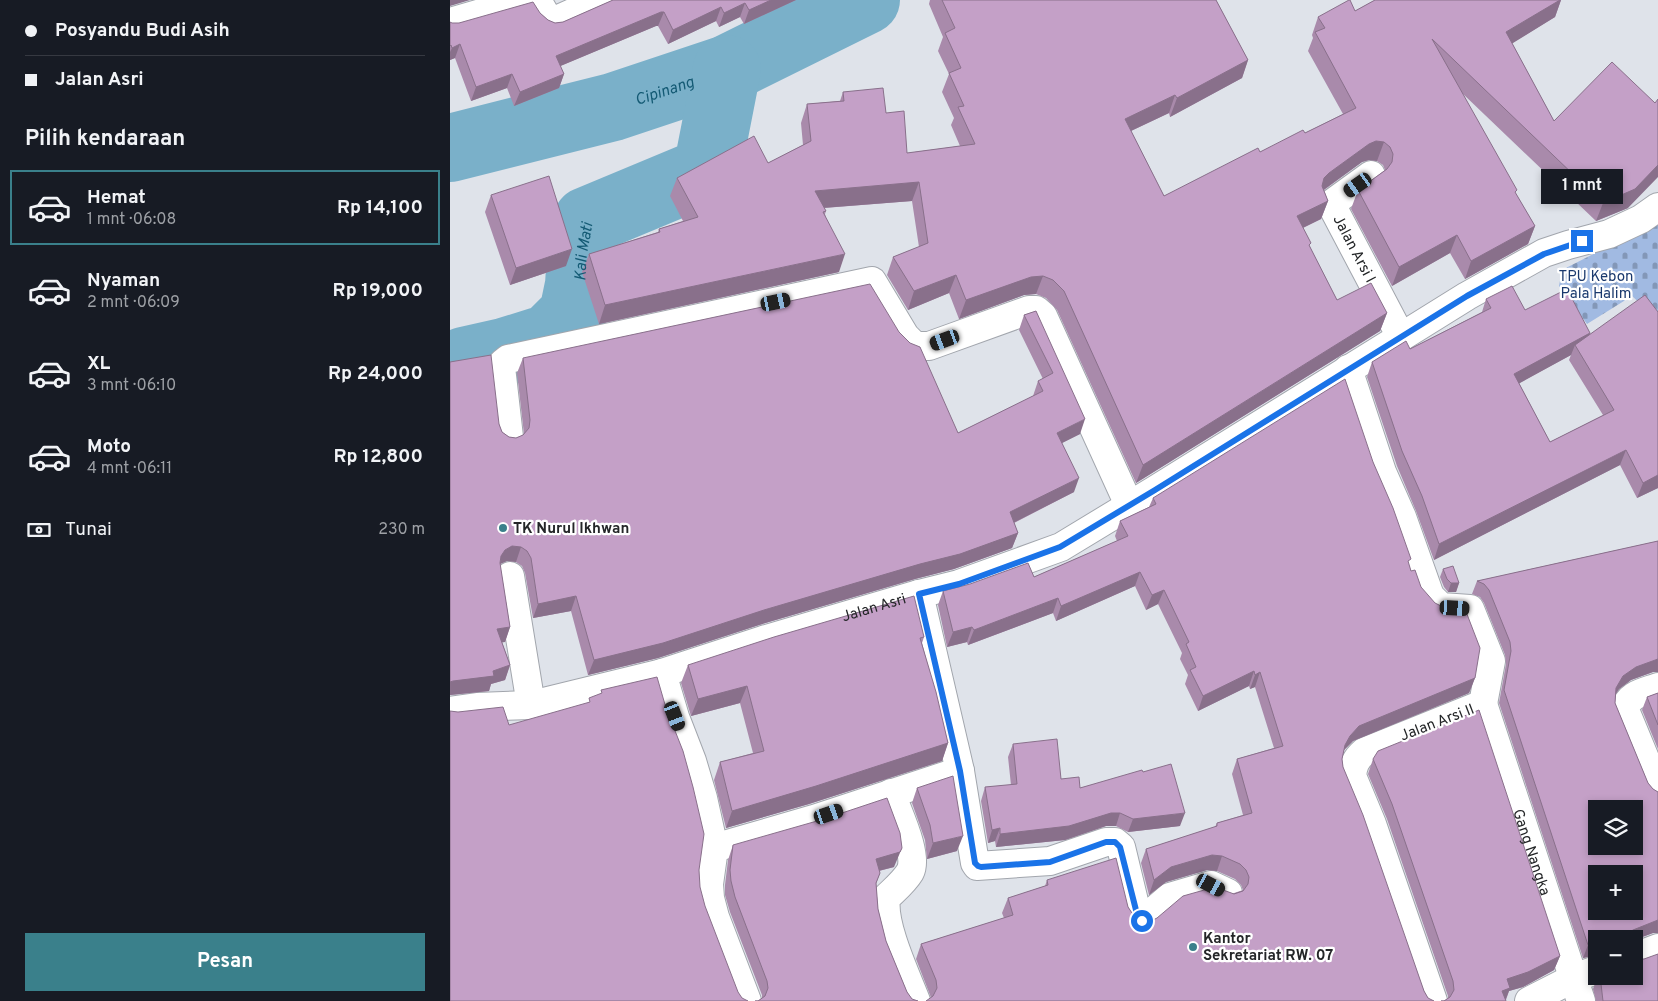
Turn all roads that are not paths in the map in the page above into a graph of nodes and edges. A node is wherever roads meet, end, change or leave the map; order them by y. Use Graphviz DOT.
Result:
graph roads {
  1 [pos="526,0"];
  2 [pos="537,0"];
  3 [pos="601,0"];
  4 [pos="450,22"];
  5 [pos="1371,176"];
  6 [pos="1658,207"];
  7 [pos="1401,337"];
  8 [pos="1348,369"];
  9 [pos="509,437"];
  10 [pos="1129,505"];
  11 [pos="510,576"];
  12 [pos="919,594"];
  13 [pos="662,673"];
  14 [pos="1658,687"];
  15 [pos="1483,704"];
  16 [pos="531,705"];
  17 [pos="450,711"];
  18 [pos="960,771"];
  19 [pos="1658,790"];
  20 [pos="891,793"];
  21 [pos="714,848"];
  22 [pos="1228,894"];
  23 [pos="1658,948"];
  24 [pos="1643,954"];
  25 [pos="1584,983"];
  26 [pos="747,1001"];
  27 [pos="916,1001"];
  28 [pos="1432,1001"];
  29 [pos="1529,1001"];
  1 -- 4 [label="street"];
  2 -- 3 [label="street"];
  5 -- 7 [label="street, Jalan Arsi I"];
  6 -- 7 [label="street, Jalan Asri"];
  7 -- 8 [label="street, Jalan Asri"];
  8 -- 10 [label="street, Jalan Asri"];
  8 -- 15 [label="street, Jalan Arsi II"];
  9 -- 10 [label="street"];
  10 -- 12 [label="street, Jalan Asri"];
  11 -- 16 [label="street"];
  12 -- 13 [label="street, Jalan Asri"];
  12 -- 18 [label="street"];
  13 -- 16 [label="street, Jalan Asri"];
  13 -- 21 [label="street"];
  14 -- 19 [label="street"];
  15 -- 25 [label="street, Gang Nangka"];
  15 -- 28 [label="street, Jalan Arsi II"];
  16 -- 17 [label="street, Jalan Asri"];
  18 -- 20 [label="street"];
  18 -- 22 [label="street"];
  20 -- 21 [label="street"];
  20 -- 27 [label="street"];
  21 -- 26 [label="street"];
  23 -- 24 [label="street"];
  25 -- 29 [label="street"];
}
